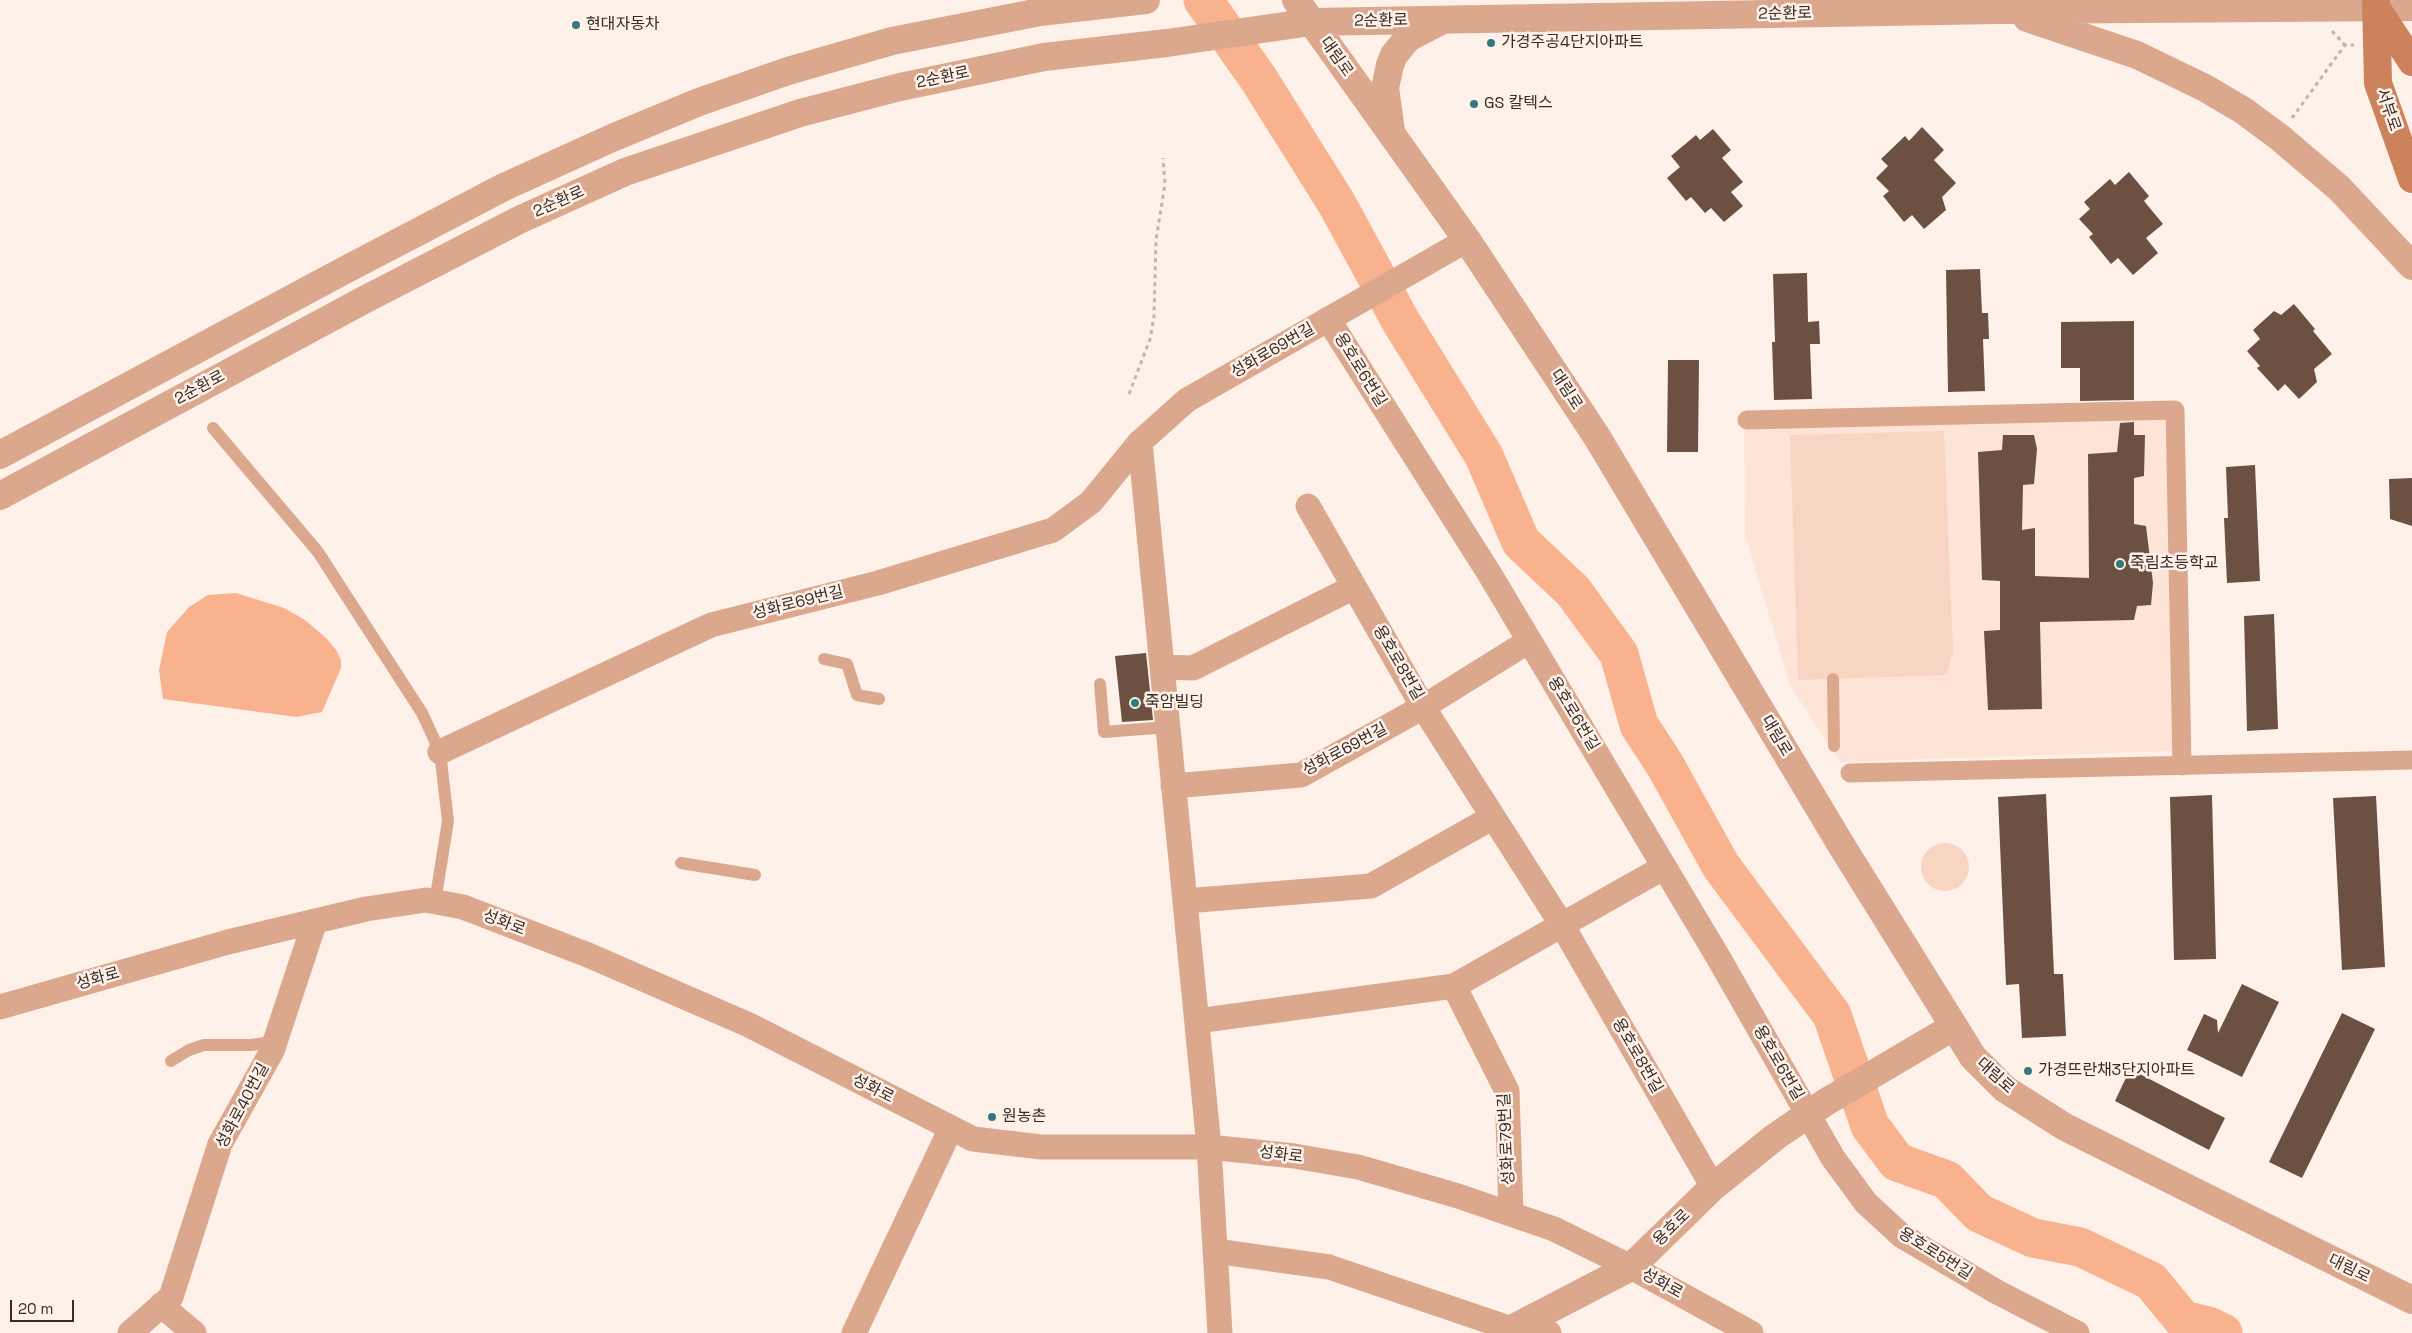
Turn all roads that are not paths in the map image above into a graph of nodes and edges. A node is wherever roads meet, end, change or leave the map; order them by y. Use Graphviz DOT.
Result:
graph roads {
  1 [pos="1146,0"];
  2 [pos="2376,4"];
  3 [pos="2412,7"];
  4 [pos="2004,10"];
  5 [pos="1304,11"];
  6 [pos="1446,20"];
  7 [pos="2412,62"];
  8 [pos="1391,135"];
  9 [pos="2412,180"];
  10 [pos="1467,240"];
  11 [pos="2412,266"];
  12 [pos="1328,319"];
  13 [pos="1747,420"];
  14 [pos="213,428"];
  15 [pos="1140,442"];
  16 [pos="0,455"];
  17 [pos="0,496"];
  18 [pos="1308,506"];
  19 [pos="1354,587"];
  20 [pos="1529,641"];
  21 [pos="824,659"];
  22 [pos="1162,667"];
  23 [pos="1833,679"];
  24 [pos="1100,684"];
  25 [pos="879,699"];
  26 [pos="1423,707"];
  27 [pos="1168,727"];
  28 [pos="1834,746"];
  29 [pos="440,752"];
  30 [pos="2412,760"];
  31 [pos="2182,766"];
  32 [pos="1850,773"];
  33 [pos="1173,786"];
  34 [pos="1493,817"];
  35 [pos="681,863"];
  36 [pos="1659,870"];
  37 [pos="755,875"];
  38 [pos="1185,901"];
  39 [pos="435,902"];
  40 [pos="315,921"];
  41 [pos="1562,925"];
  42 [pos="1454,986"];
  43 [pos="0,1007"];
  44 [pos="1197,1021"];
  45 [pos="1953,1027"];
  46 [pos="278,1034"];
  47 [pos="171,1062"];
  48 [pos="1817,1108"];
  49 [pos="951,1128"];
  50 [pos="1209,1147"];
  51 [pos="1713,1187"];
  52 [pos="1511,1214"];
  53 [pos="1215,1250"];
  54 [pos="1631,1267"];
  55 [pos="2412,1300"];
  56 [pos="161,1305"];
  57 [pos="1523,1329"];
  58 [pos="130,1333"];
  59 [pos="194,1333"];
  60 [pos="854,1333"];
  61 [pos="1220,1333"];
  62 [pos="1751,1333"];
  63 [pos="2077,1333"];
  1 -- 16 [label="street"];
  2 -- 3 [label="street, 2순환로"];
  2 -- 4 [label="street, 2순환로"];
  2 -- 7 [label="main road"];
  2 -- 9 [label="main road, 서부로"];
  4 -- 6 [label="street, 2순환로"];
  4 -- 11 [label="street"];
  5 -- 6 [label="street, 2순환로"];
  5 -- 8 [label="street, 대림로"];
  5 -- 17 [label="street, 2순환로"];
  6 -- 8 [label="street"];
  8 -- 10 [label="street, 대림로"];
  10 -- 12 [label="street, 성화로69번길"];
  10 -- 45 [label="street, 대림로"];
  12 -- 15 [label="street, 성화로69번길"];
  12 -- 20 [label="street, 용호로6번길"];
  13 -- 31 [label="street"];
  14 -- 29 [label="lane"];
  15 -- 22 [label="street"];
  15 -- 29 [label="street, 성화로69번길"];
  18 -- 19 [label="street, 용호로8번길"];
  19 -- 22 [label="street"];
  19 -- 26 [label="street, 용호로8번길"];
  20 -- 26 [label="street, 성화로69번길"];
  20 -- 48 [label="street, 용호로6번길"];
  21 -- 25 [label="lane"];
  22 -- 27 [label="street"];
  23 -- 28 [label="lane"];
  24 -- 27 [label="lane"];
  26 -- 33 [label="street, 성화로69번길"];
  26 -- 34 [label="street, 용호로8번길"];
  27 -- 33 [label="street"];
  29 -- 39 [label="lane"];
  30 -- 31 [label="street"];
  31 -- 32 [label="street"];
  33 -- 38 [label="street"];
  34 -- 38 [label="street"];
  34 -- 41 [label="street, 용호로8번길"];
  35 -- 37 [label="lane"];
  36 -- 41 [label="street"];
  38 -- 44 [label="street"];
  39 -- 40 [label="street, 성화로"];
  39 -- 49 [label="street, 성화로"];
  40 -- 43 [label="street, 성화로"];
  40 -- 46 [label="street, 성화로40번길"];
  41 -- 42 [label="street"];
  41 -- 51 [label="street, 용호로8번길"];
  42 -- 44 [label="street"];
  42 -- 52 [label="street, 성화로79번길"];
  44 -- 50 [label="street"];
  45 -- 48 [label="street, 용호로"];
  45 -- 55 [label="street, 대림로"];
  46 -- 47 [label="lane"];
  46 -- 56 [label="street, 성화로40번길"];
  48 -- 51 [label="street, 용호로"];
  48 -- 63 [label="street, 용호로5번길"];
  49 -- 50 [label="street, 성화로"];
  49 -- 60 [label="street"];
  50 -- 52 [label="street, 성화로"];
  50 -- 53 [label="street"];
  51 -- 54 [label="street, 용호로"];
  52 -- 54 [label="street, 성화로"];
  53 -- 57 [label="street"];
  53 -- 61 [label="street"];
  54 -- 57 [label="street, 용호로"];
  54 -- 62 [label="street, 성화로"];
  56 -- 58 [label="street, 성화로40번길"];
  56 -- 59 [label="street"];
}
